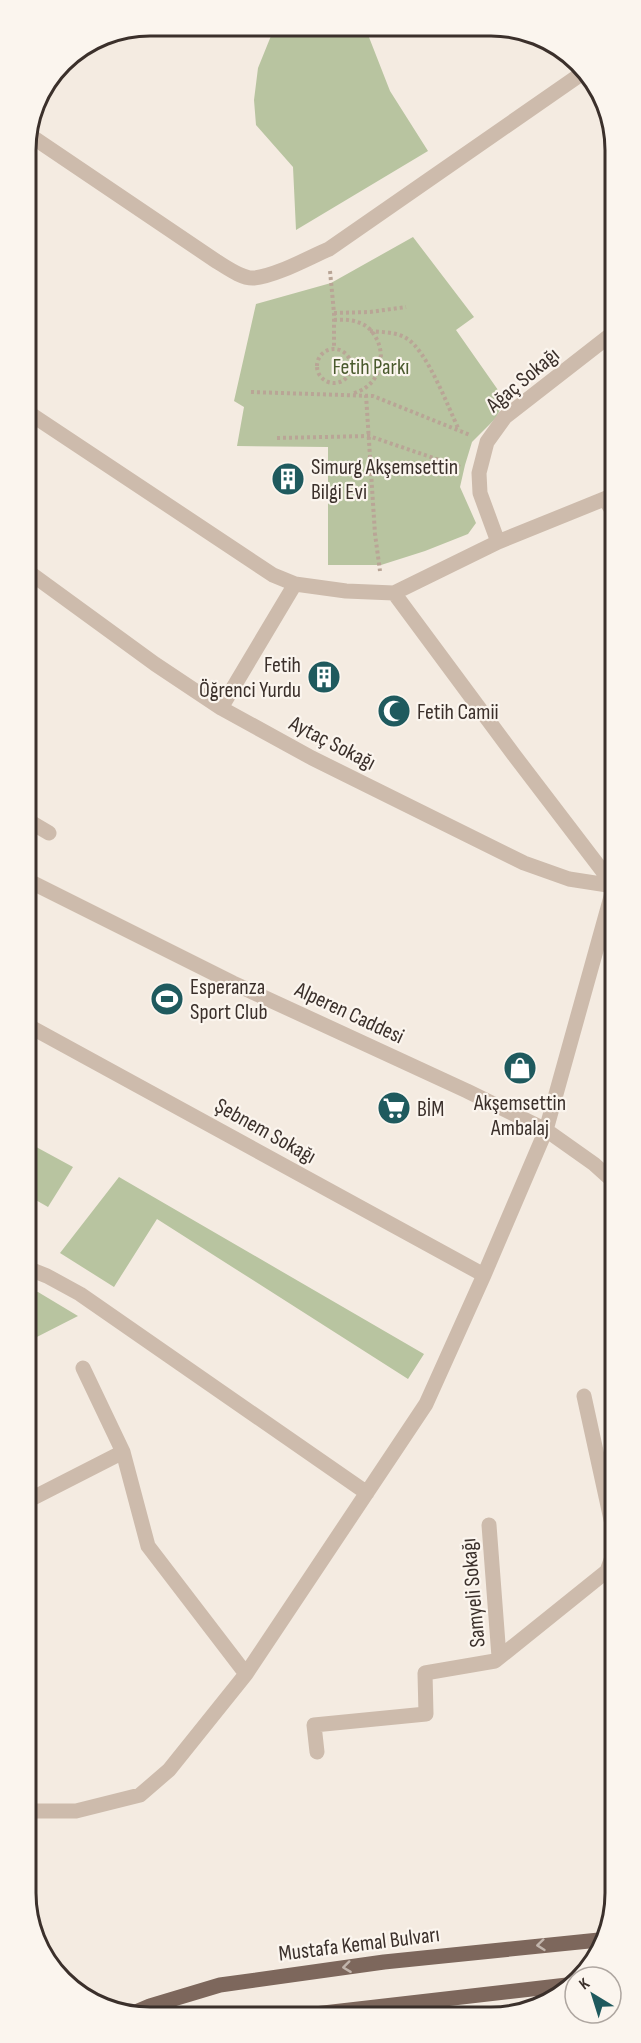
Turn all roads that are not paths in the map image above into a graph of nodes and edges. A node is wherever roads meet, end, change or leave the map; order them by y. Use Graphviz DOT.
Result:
graph roads {
  1 [pos="578,76"];
  2 [pos="36,140"];
  3 [pos="605,339"];
  4 [pos="36,418"];
  5 [pos="605,499"];
  6 [pos="498,542"];
  7 [pos="36,577"];
  8 [pos="296,584"];
  9 [pos="388,593"];
  10 [pos="221,708"];
  11 [pos="36,825"];
  12 [pos="49,833"];
  13 [pos="605,874"];
  14 [pos="36,884"];
  15 [pos="605,885"];
  16 [pos="605,918"];
  17 [pos="36,1030"];
  18 [pos="546,1130"];
  19 [pos="605,1174"];
  20 [pos="36,1272"];
  21 [pos="484,1275"];
  22 [pos="83,1368"];
  23 [pos="584,1396"];
  24 [pos="123,1452"];
  25 [pos="367,1492"];
  26 [pos="605,1492"];
  27 [pos="36,1496"];
  28 [pos="489,1525"];
  29 [pos="605,1573"];
  30 [pos="499,1657"];
  31 [pos="246,1674"];
  32 [pos="317,1752"];
  33 [pos="36,1811"];
  34 [pos="595,1940"];
  35 [pos="556,1986"];
  36 [pos="148,2007"];
  37 [pos="376,2007"];
  1 -- 2 [label="street"];
  3 -- 6 [label="street, Ağaç Sokağı"];
  4 -- 8 [label="street"];
  5 -- 6 [label="street"];
  6 -- 9 [label="street"];
  7 -- 10 [label="street, Aytaç Sokağı"];
  8 -- 9 [label="street"];
  8 -- 10 [label="street"];
  9 -- 13 [label="street"];
  10 -- 15 [label="street, Aytaç Sokağı"];
  11 -- 12 [label="street"];
  14 -- 18 [label="street, Alperen Caddesi"];
  16 -- 18 [label="street"];
  17 -- 21 [label="street, Şebnem Sokağı"];
  18 -- 19 [label="street, Alperen Caddesi"];
  18 -- 21 [label="street"];
  20 -- 25 [label="street"];
  21 -- 25 [label="street"];
  22 -- 24 [label="street"];
  23 -- 26 [label="street"];
  24 -- 27 [label="street"];
  24 -- 31 [label="street"];
  25 -- 31 [label="street"];
  28 -- 30 [label="street, Samyeli Sokağı"];
  29 -- 30 [label="street"];
  30 -- 32 [label="street"];
  31 -- 33 [label="street"];
  34 -- 36 [label="main road, Mustafa Kemal Bulvarı, one-way"];
  35 -- 37 [label="main road"];
}
